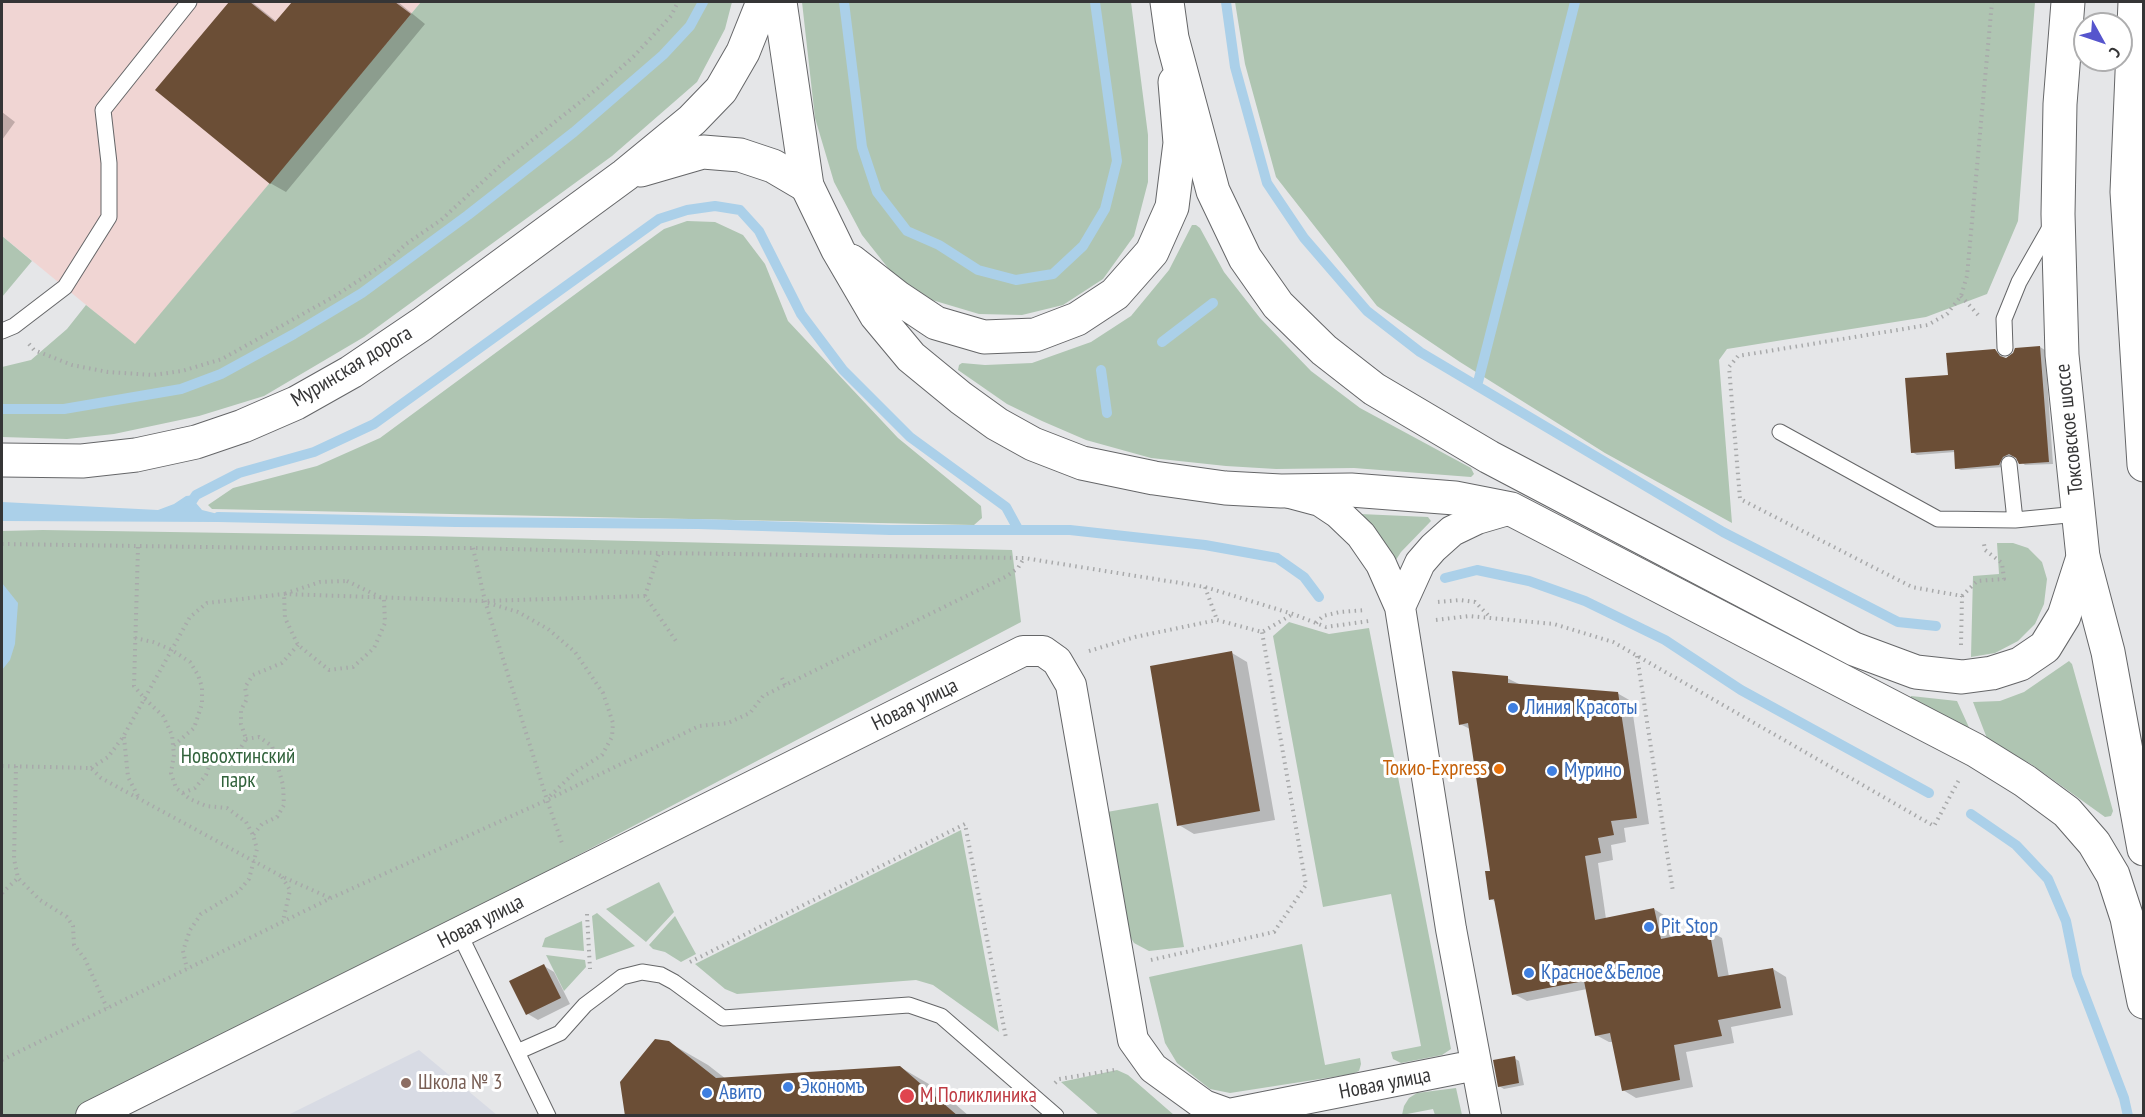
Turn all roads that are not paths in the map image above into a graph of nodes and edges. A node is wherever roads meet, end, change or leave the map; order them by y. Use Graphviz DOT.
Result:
graph roads {
  1 [pos="189,2"];
  2 [pos="763,2"];
  3 [pos="780,2"];
  4 [pos="1167,2"];
  5 [pos="2068,2"];
  6 [pos="2135,2"];
  7 [pos="1172,38"];
  8 [pos="625,175"];
  9 [pos="807,186"];
  10 [pos="2135,204"];
  11 [pos="2058,214"];
  12 [pos="838,250"];
  13 [pos="8,329"];
  14 [pos="2005,348"];
  15 [pos="1780,432"];
  16 [pos="2,460"];
  17 [pos="2009,464"];
  18 [pos="2144,465"];
  19 [pos="1281,491"];
  20 [pos="1511,509"];
  21 [pos="2078,514"];
  22 [pos="2015,520"];
  23 [pos="2083,557"];
  24 [pos="1400,607"];
  25 [pos="2144,849"];
  26 [pos="459,933"];
  27 [pos="2144,1002"];
  28 [pos="518,1052"];
  29 [pos="1476,1065"];
  30 [pos="91,1116"];
  31 [pos="548,1116"];
  32 [pos="1056,1116"];
  33 [pos="1486,1116"];
  1 -- 13 [label="lane"];
  2 -- 8 [label="main road, Муринская дорога"];
  3 -- 9 [label="main road"];
  4 -- 7 [label="main road"];
  5 -- 11 [label="main road, Токсовское шоссе"];
  6 -- 10 [label="main road"];
  7 -- 12 [label="main road"];
  7 -- 23 [label="main road"];
  8 -- 9 [label="main road, Муринская дорога"];
  8 -- 16 [label="main road, Муринская дорога"];
  9 -- 12 [label="main road"];
  10 -- 18 [label="main road"];
  11 -- 14 [label="lane"];
  11 -- 21 [label="main road, Токсовское шоссе"];
  12 -- 19 [label="main road"];
  15 -- 22 [label="lane"];
  17 -- 22 [label="lane"];
  19 -- 20 [label="main road"];
  19 -- 24 [label="street"];
  20 -- 24 [label="street"];
  20 -- 27 [label="main road"];
  21 -- 22 [label="lane"];
  21 -- 23 [label="main road, Токсовское шоссе"];
  23 -- 25 [label="main road, Токсовское шоссе"];
  24 -- 29 [label="street"];
  26 -- 28 [label="lane"];
  26 -- 29 [label="street, Новая улица"];
  26 -- 30 [label="street, Новая улица"];
  28 -- 31 [label="lane"];
  28 -- 32 [label="lane"];
  29 -- 33 [label="street"];
}
